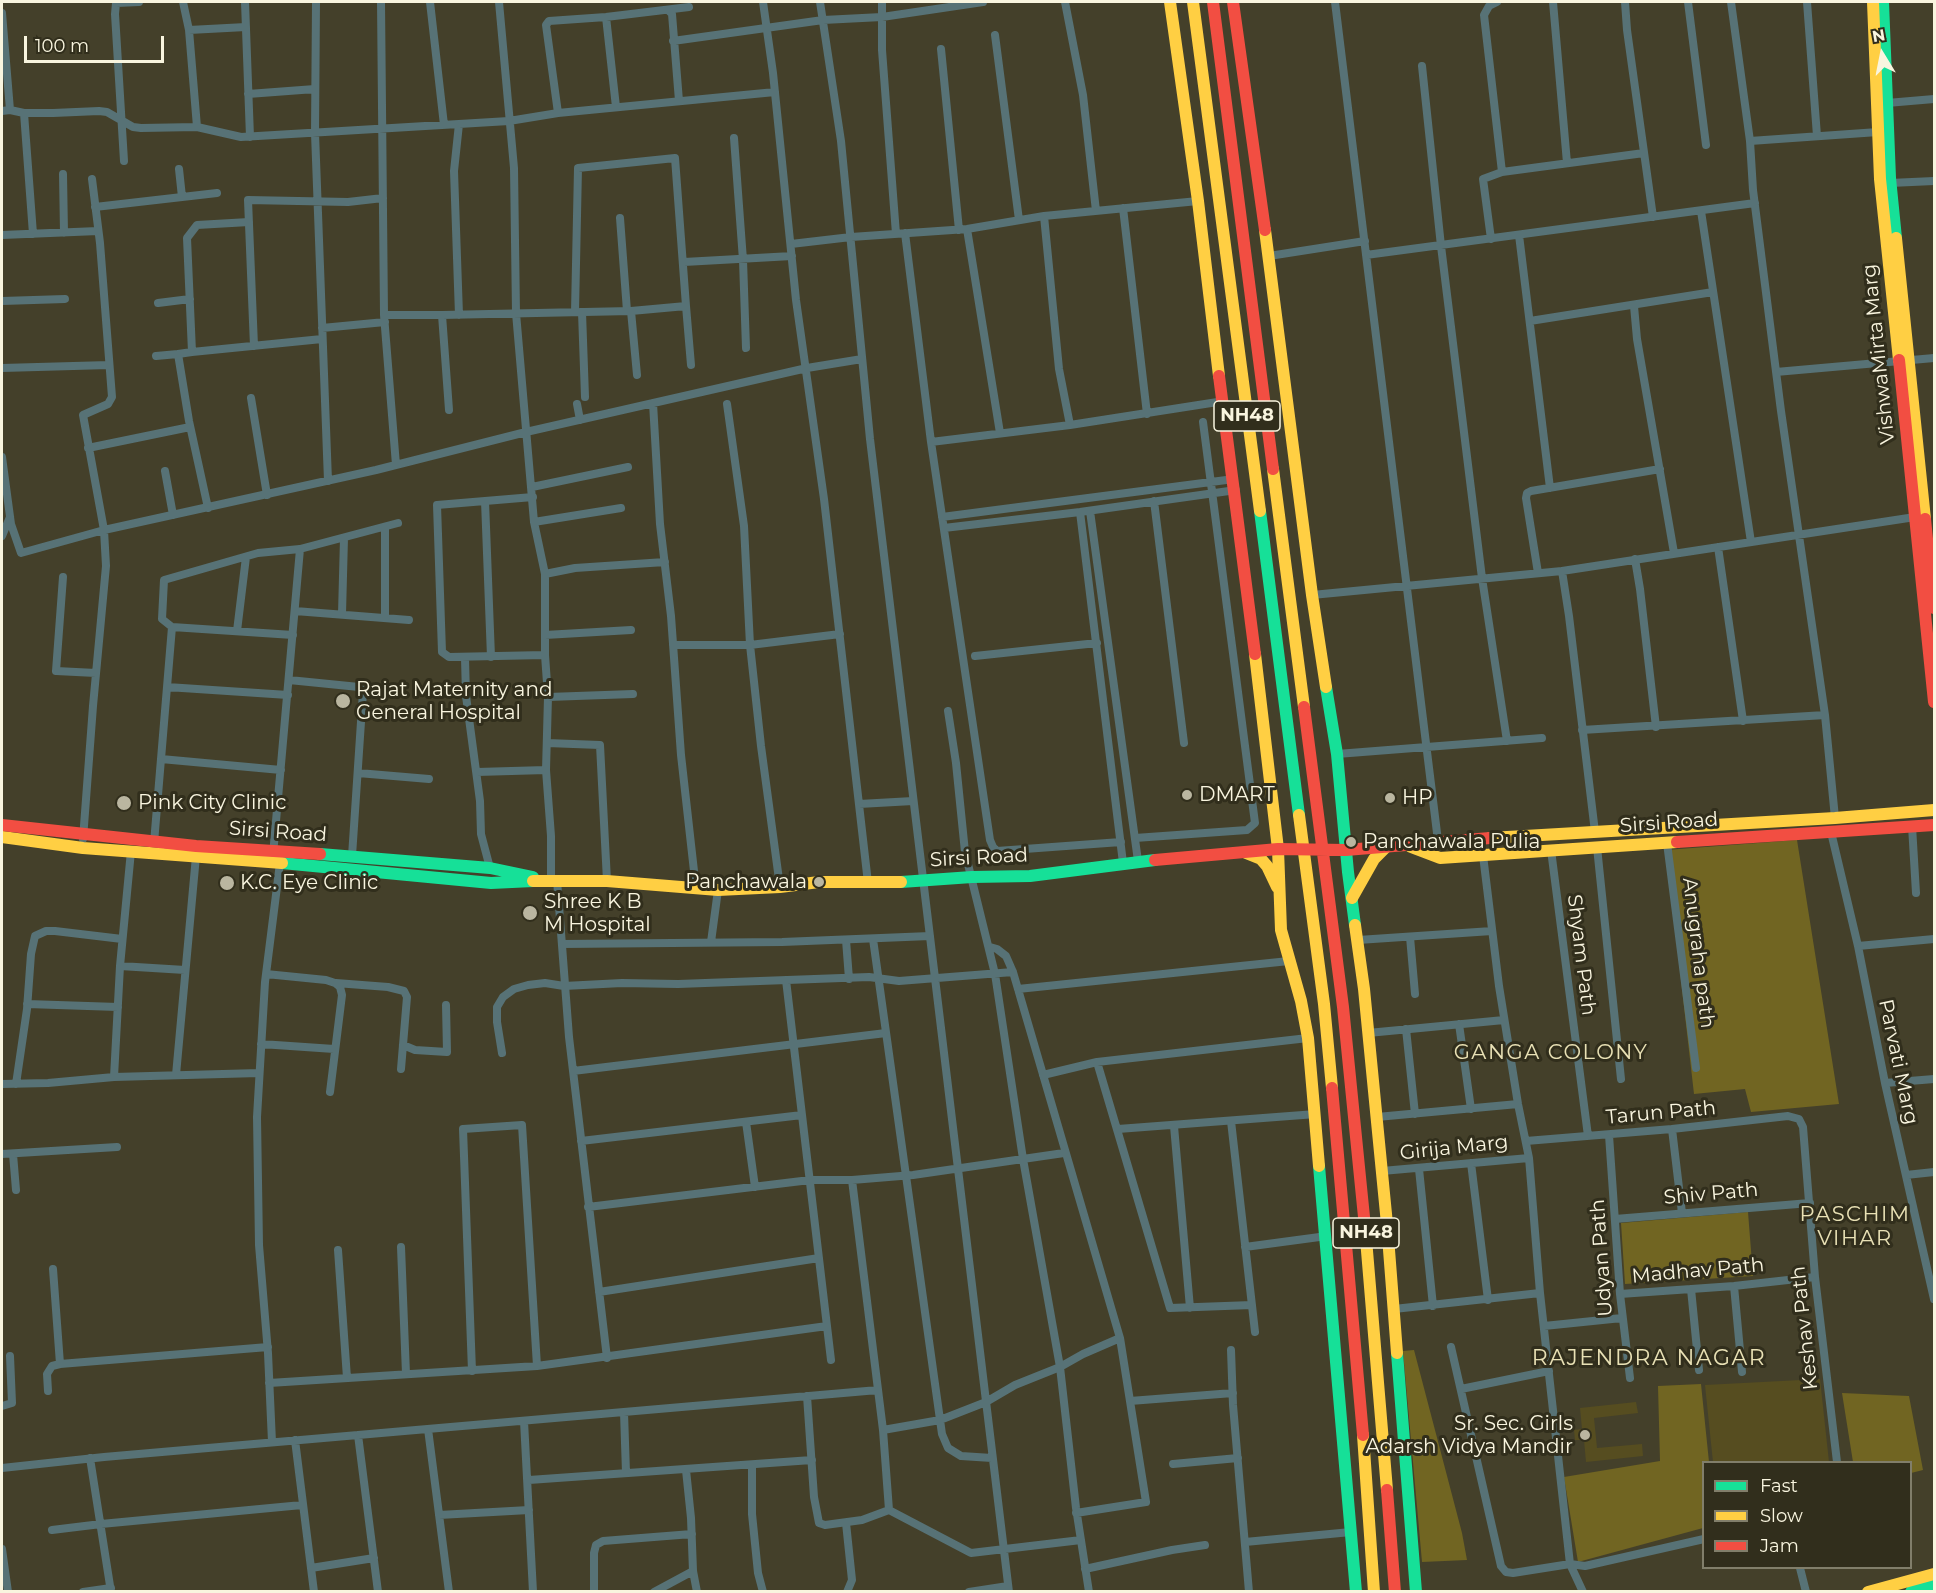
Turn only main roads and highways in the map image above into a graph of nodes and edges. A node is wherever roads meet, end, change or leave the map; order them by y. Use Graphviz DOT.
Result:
graph roads {
  1 [pos="1170,2"];
  2 [pos="1193,2"];
  3 [pos="1213,2"];
  4 [pos="1233,2"];
  5 [pos="1873,2"];
  6 [pos="1883,2"];
  7 [pos="1904,361"];
  8 [pos="1935,608"];
  9 [pos="1935,702"];
  10 [pos="1935,810"];
  11 [pos="2,825"];
  12 [pos="1935,825"];
  13 [pos="2,837"];
  14 [pos="1407,846"];
  15 [pos="1385,848"];
  16 [pos="1278,849"];
  17 [pos="1346,850"];
  18 [pos="1242,852"];
  19 [pos="275,859"];
  20 [pos="554,880"];
  21 [pos="1279,894"];
  22 [pos="1353,898"];
  23 [pos="1935,1574"];
  24 [pos="1935,1585"];
  25 [pos="1356,1592"];
  26 [pos="1374,1592"];
  27 [pos="1395,1592"];
  28 [pos="1416,1592"];
  29 [pos="1868,1592"];
  30 [pos="1911,1592"];
  1 -- 16 [label="main road"];
  2 -- 26 [label="main road, NH48"];
  3 -- 27 [label="main road, NH48"];
  4 -- 17 [label="main road"];
  5 -- 7 [label="main road, VishwaMirta Marg"];
  6 -- 7 [label="main road, VishwaMirta Marg"];
  7 -- 8 [label="main road, VishwaMirta Marg"];
  7 -- 9 [label="main road, VishwaMirta Marg"];
  10 -- 14 [label="main road, Sirsi Road"];
  11 -- 19 [label="main road, Sirsi Road"];
  12 -- 14 [label="main road, Sirsi Road"];
  13 -- 19 [label="main road, Sirsi Road"];
  14 -- 15 [label="main road, Sirsi Road"];
  15 -- 17 [label="main road, Sirsi Road"];
  15 -- 22 [label="main road"];
  16 -- 17 [label="main road, Sirsi Road"];
  16 -- 18 [label="main road, Sirsi Road"];
  16 -- 21 [label="main road"];
  17 -- 22 [label="main road"];
  18 -- 20 [label="main road, Sirsi Road"];
  18 -- 21 [label="main road"];
  19 -- 20 [label="main road, Sirsi Road"];
  19 -- 20 [label="main road, Sirsi Road"];
  21 -- 25 [label="main road"];
  22 -- 28 [label="main road"];
  23 -- 29 [label="main road"];
  24 -- 30 [label="main road"];
}
